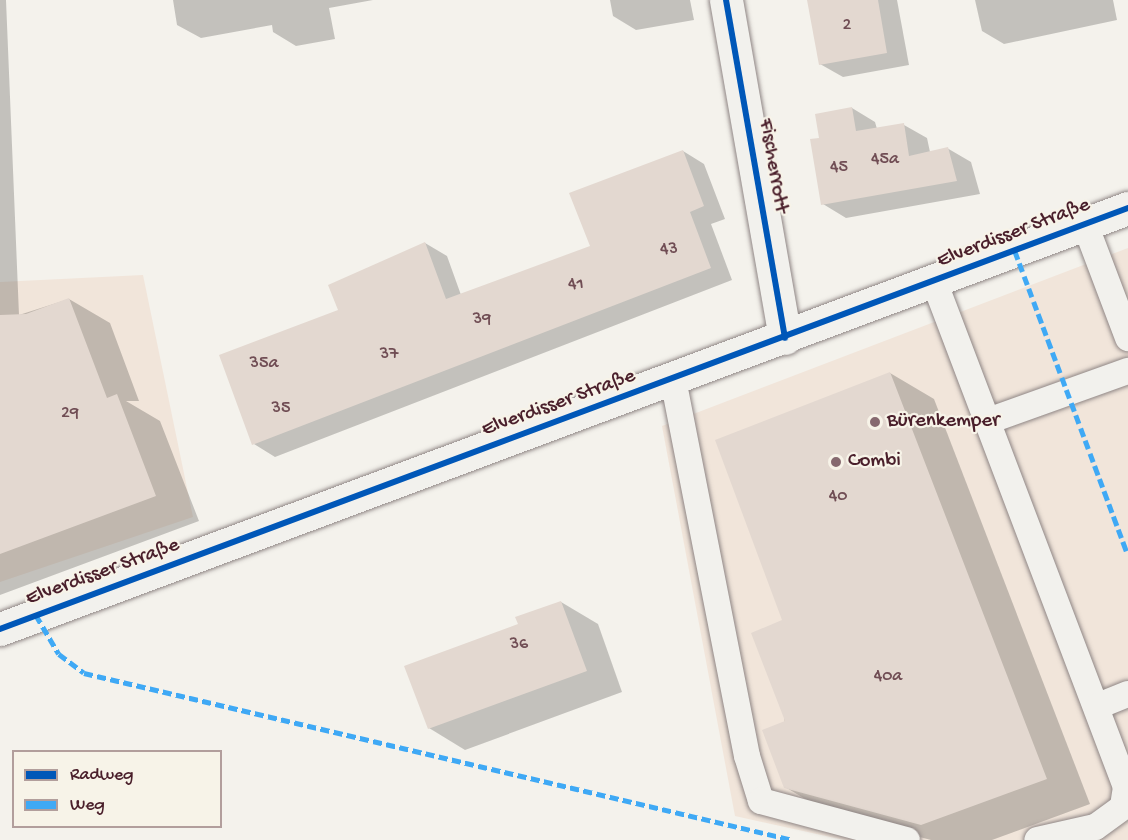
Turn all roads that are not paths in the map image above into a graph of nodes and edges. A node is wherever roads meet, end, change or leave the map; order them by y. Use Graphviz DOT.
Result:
graph roads {
  1 [pos="726,0"];
  2 [pos="1128,208"];
  3 [pos="1086,224"];
  4 [pos="934,281"];
  5 [pos="785,338"];
  6 [pos="1128,338"];
  7 [pos="1128,371"];
  8 [pos="673,380"];
  9 [pos="988,421"];
  10 [pos="0,629"];
  11 [pos="1128,694"];
  12 [pos="1098,706"];
  13 [pos="907,840"];
  14 [pos="1037,840"];
  1 -- 5 [label="street, Fischerrott"];
  2 -- 3 [label="street, Elverdisser Straße"];
  3 -- 4 [label="street, Elverdisser Straße"];
  3 -- 6 [label="lane"];
  4 -- 5 [label="street, Elverdisser Straße"];
  4 -- 9 [label="lane"];
  5 -- 8 [label="street, Elverdisser Straße"];
  7 -- 9 [label="lane"];
  8 -- 10 [label="street, Elverdisser Straße"];
  8 -- 13 [label="lane"];
  9 -- 12 [label="lane"];
  11 -- 12 [label="lane"];
  12 -- 14 [label="lane"];
}
